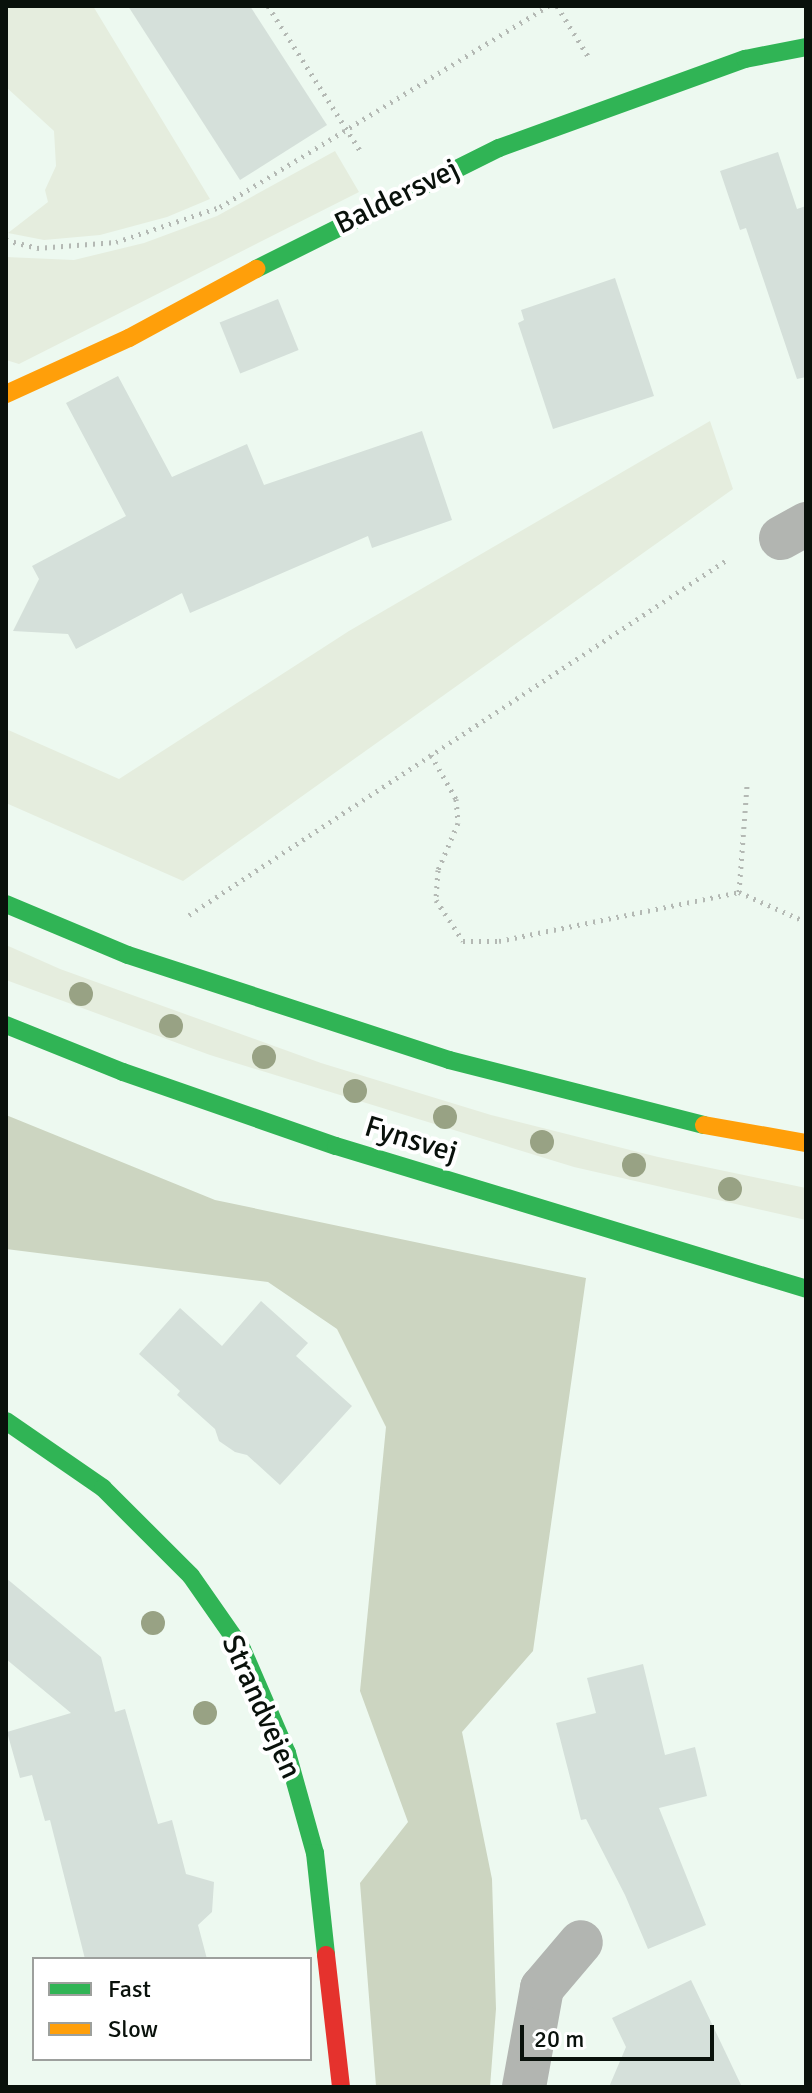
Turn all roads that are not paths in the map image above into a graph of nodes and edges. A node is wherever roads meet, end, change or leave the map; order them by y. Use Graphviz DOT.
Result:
graph roads {
  1 [pos="806,47"];
  2 [pos="6,394"];
  3 [pos="6,904"];
  4 [pos="6,1025"];
  5 [pos="806,1143"];
  6 [pos="806,1289"];
  7 [pos="6,1421"];
  8 [pos="581,1942"];
  9 [pos="341,2087"];
  10 [pos="524,2087"];
  1 -- 2 [label="main road, Baldersvej"];
  3 -- 5 [label="main road"];
  4 -- 6 [label="main road, Fynsvej"];
  7 -- 9 [label="main road, Strandvejen"];
  8 -- 10 [label="street"];
}
